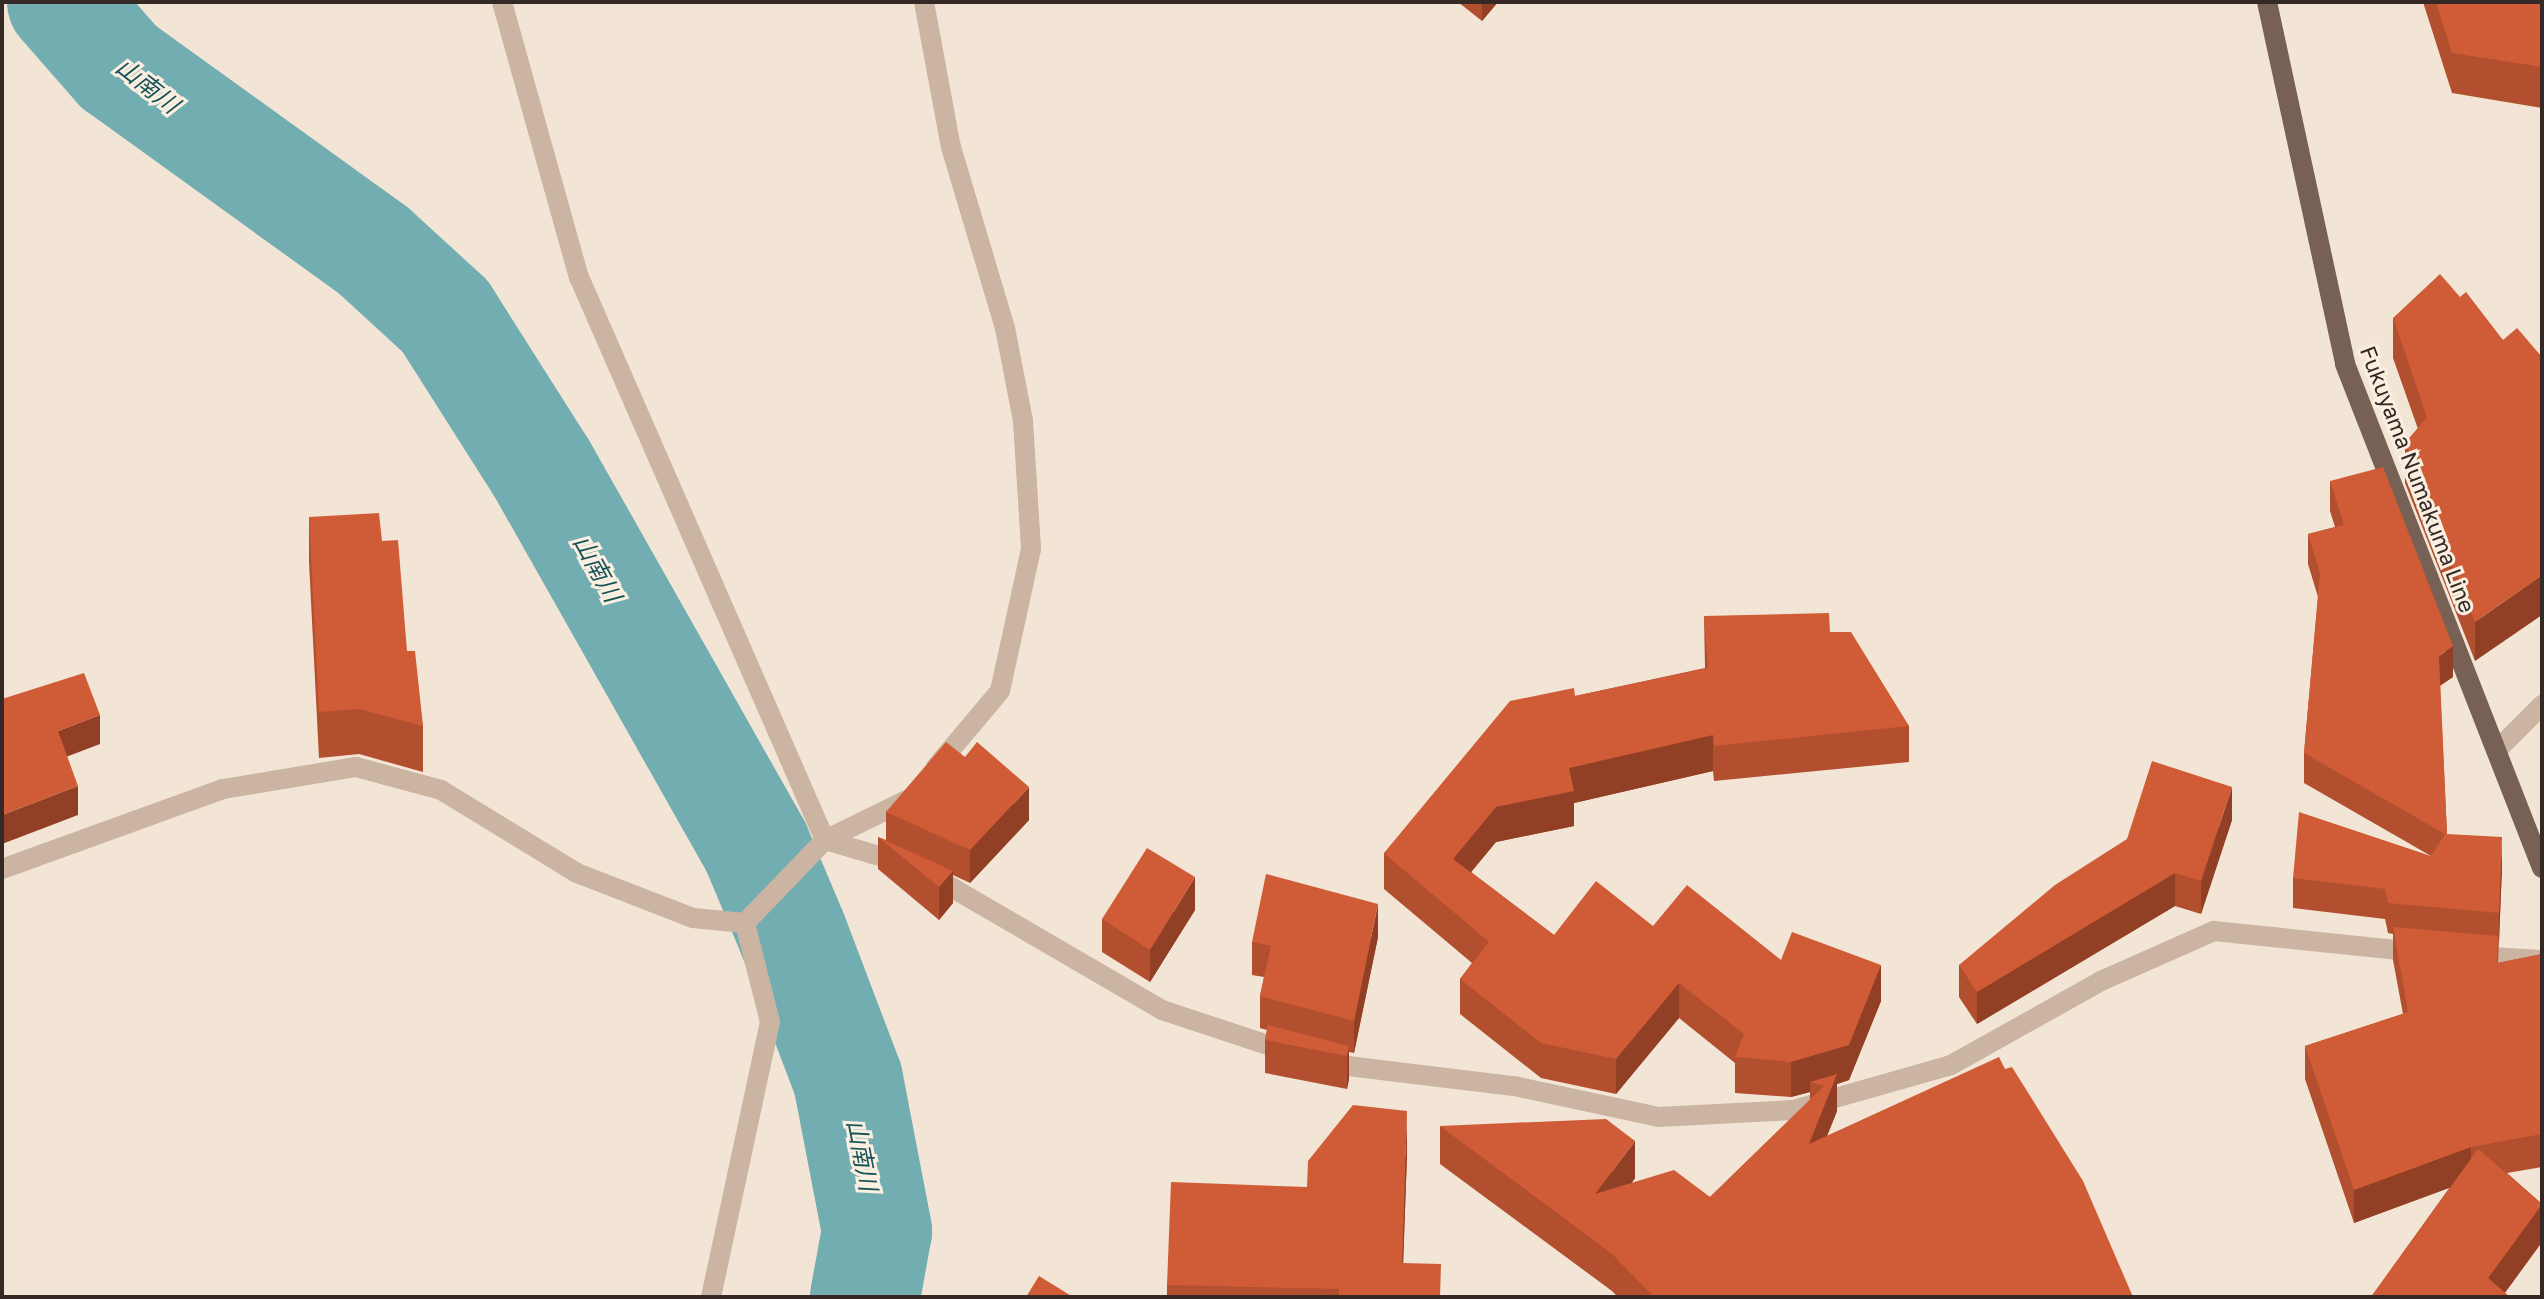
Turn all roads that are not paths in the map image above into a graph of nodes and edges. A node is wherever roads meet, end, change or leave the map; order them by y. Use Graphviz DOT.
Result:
graph roads {
  1 [pos="502,2"];
  2 [pos="924,2"];
  3 [pos="2267,2"];
  4 [pos="2542,705"];
  5 [pos="2497,750"];
  6 [pos="825,840"];
  7 [pos="2542,868"];
  8 [pos="2,869"];
  9 [pos="745,923"];
  10 [pos="2542,960"];
  11 [pos="711,1297"];
  1 -- 6 [label="street"];
  2 -- 6 [label="street"];
  3 -- 5 [label="main road, Fukuyama Numakuma Line"];
  4 -- 5 [label="street"];
  5 -- 7 [label="main road, Fukuyama Numakuma Line"];
  6 -- 9 [label="street"];
  6 -- 10 [label="street"];
  8 -- 9 [label="street"];
  9 -- 11 [label="street"];
}
